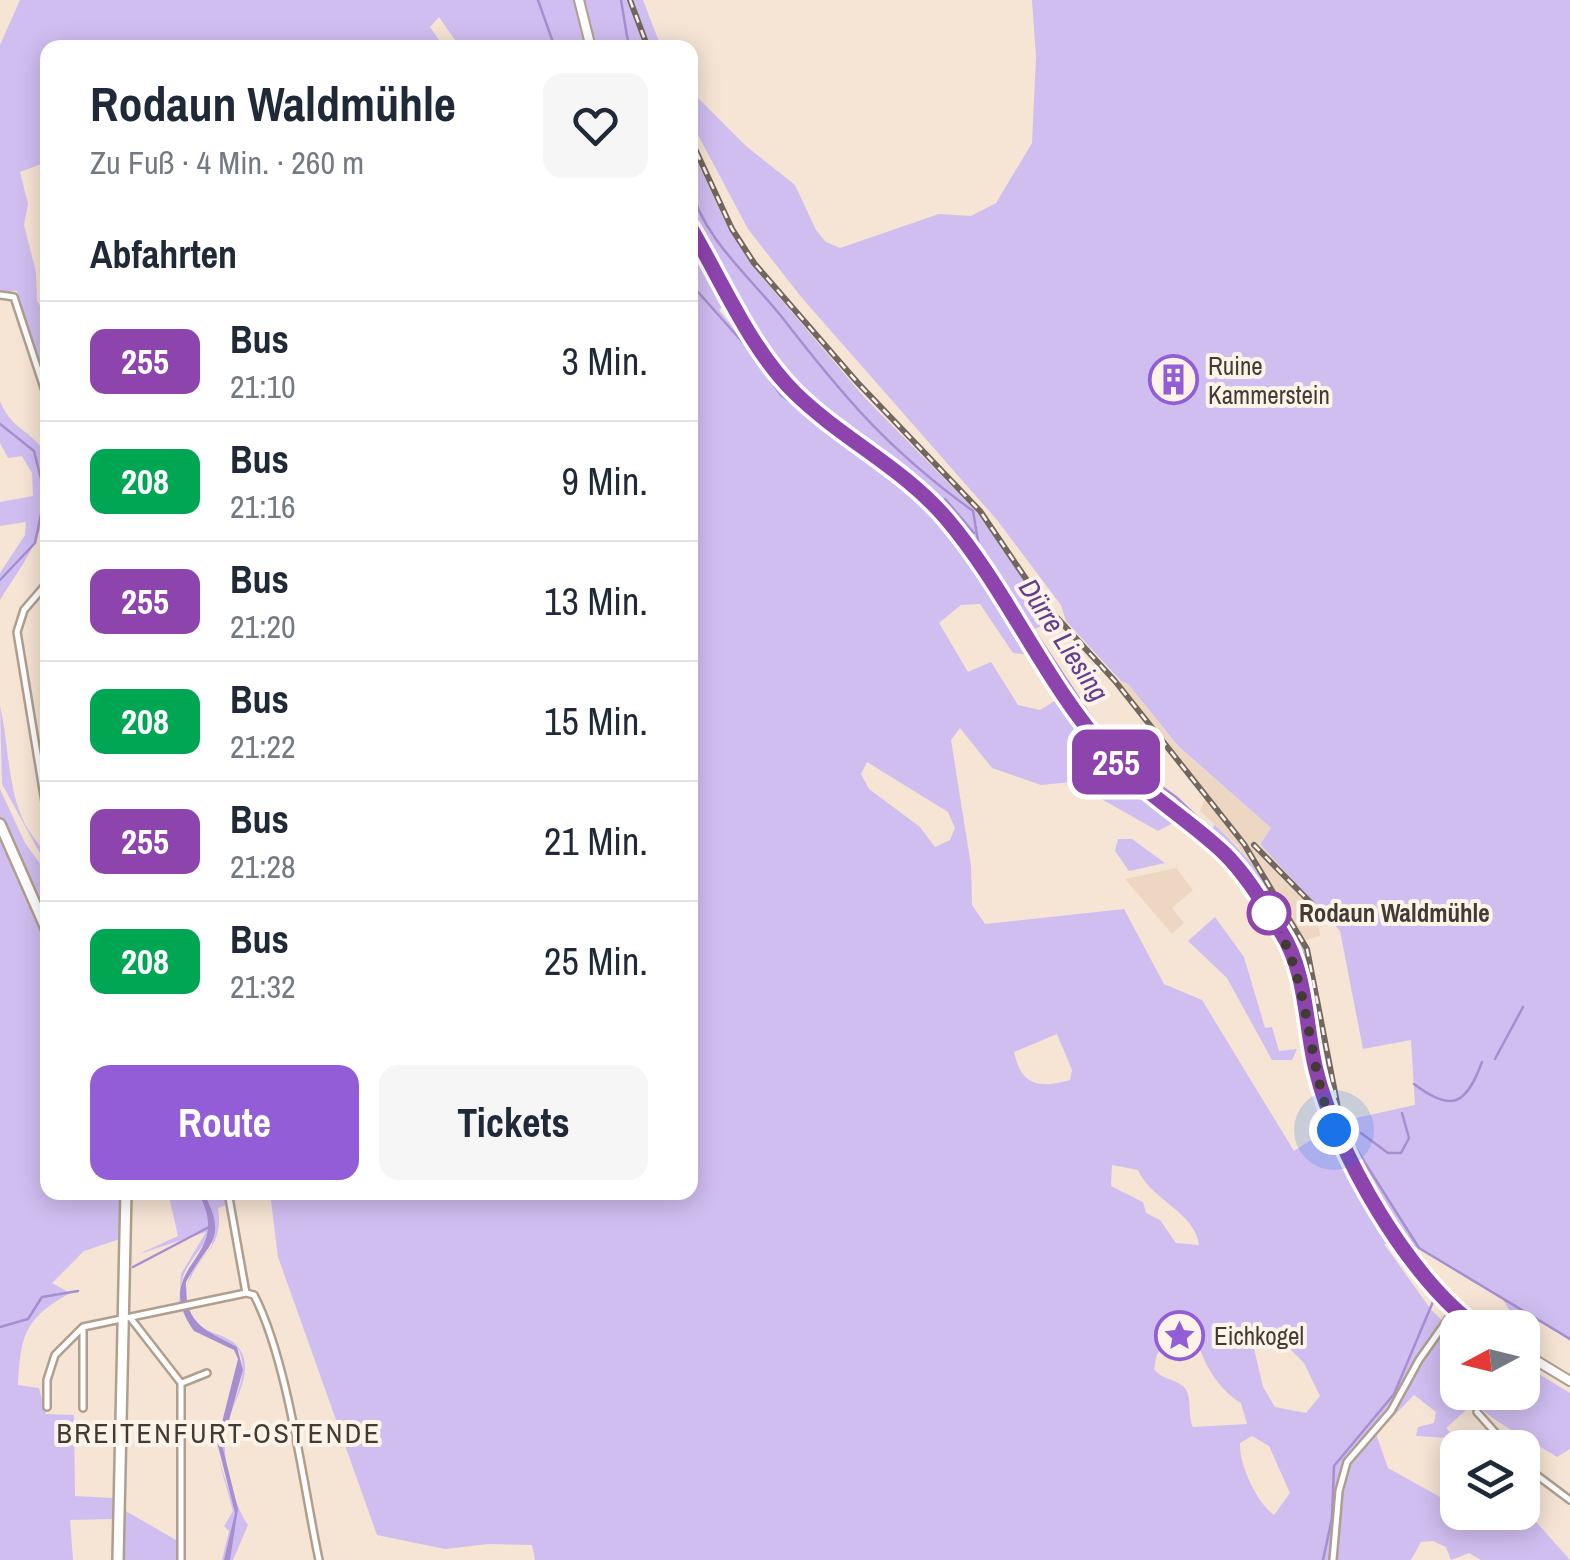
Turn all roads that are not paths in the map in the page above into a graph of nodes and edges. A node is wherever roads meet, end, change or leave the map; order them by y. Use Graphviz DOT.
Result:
graph roads {
  1 [pos="578,0"];
  2 [pos="589,40"];
  3 [pos="698,240"];
  4 [pos="0,296"];
  5 [pos="40,377"];
  6 [pos="40,591"];
  7 [pos="40,771"];
  8 [pos="0,824"];
  9 [pos="40,915"];
  10 [pos="126,1200"];
  11 [pos="229,1200"];
  12 [pos="246,1293"];
  13 [pos="1455,1309"];
  14 [pos="127,1319"];
  15 [pos="83,1326"];
  16 [pos="1540,1363"];
  17 [pos="208,1374"];
  18 [pos="1570,1381"];
  19 [pos="182,1383"];
  20 [pos="47,1407"];
  21 [pos="83,1408"];
  22 [pos="1477,1412"];
  23 [pos="1494,1430"];
  24 [pos="1540,1478"];
  25 [pos="1570,1500"];
  26 [pos="118,1560"];
  27 [pos="181,1560"];
  28 [pos="319,1560"];
  29 [pos="1333,1560"];
  1 -- 2 [label="main road"];
  3 -- 13 [label="main road"];
  4 -- 5 [label="street"];
  6 -- 7 [label="street"];
  8 -- 9 [label="main road"];
  10 -- 14 [label="main road"];
  11 -- 12 [label="street"];
  12 -- 14 [label="street"];
  12 -- 28 [label="street"];
  13 -- 29 [label="street"];
  14 -- 15 [label="street"];
  14 -- 19 [label="street"];
  14 -- 26 [label="main road"];
  15 -- 20 [label="street"];
  15 -- 21 [label="street"];
  16 -- 18 [label="main road"];
  17 -- 19 [label="street"];
  19 -- 27 [label="street"];
  22 -- 23 [label="street"];
  24 -- 25 [label="street"];
}
